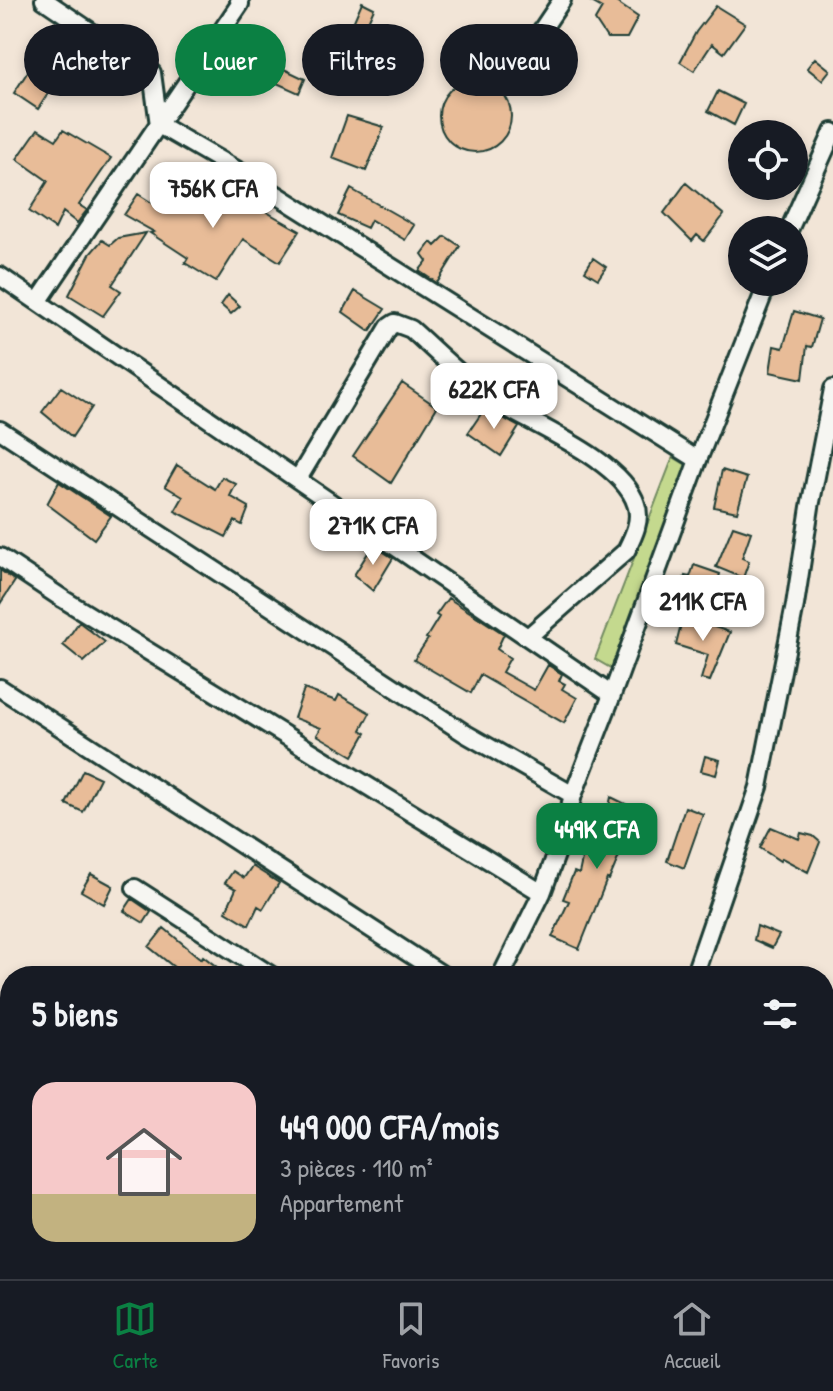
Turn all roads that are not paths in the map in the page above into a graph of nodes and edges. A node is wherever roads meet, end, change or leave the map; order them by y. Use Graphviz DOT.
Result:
graph roads {
  1 [pos="44,0"];
  2 [pos="239,0"];
  3 [pos="562,0"];
  4 [pos="546,24"];
  5 [pos="159,125"];
  6 [pos="833,132"];
  7 [pos="795,216"];
  8 [pos="0,276"];
  9 [pos="762,296"];
  10 [pos="38,302"];
  11 [pos="833,389"];
  12 [pos="0,430"];
  13 [pos="698,460"];
  14 [pos="298,479"];
  15 [pos="0,557"];
  16 [pos="528,637"];
  17 [pos="0,688"];
  18 [pos="612,695"];
  19 [pos="573,795"];
  20 [pos="135,888"];
  21 [pos="542,893"];
  22 [pos="256,966"];
  23 [pos="429,966"];
  24 [pos="506,966"];
  25 [pos="697,966"];
  1 -- 5 [label="street"];
  2 -- 5 [label="street"];
  3 -- 4 [label="street"];
  5 -- 10 [label="street"];
  5 -- 13 [label="street"];
  6 -- 7 [label="street"];
  8 -- 10 [label="street"];
  9 -- 13 [label="street"];
  10 -- 14 [label="street"];
  11 -- 25 [label="street"];
  12 -- 19 [label="street"];
  13 -- 18 [label="street"];
  14 -- 16 [label="street"];
  14 -- 16 [label="street"];
  15 -- 21 [label="street"];
  16 -- 18 [label="street"];
  17 -- 23 [label="street"];
  18 -- 19 [label="street"];
  19 -- 21 [label="street"];
  20 -- 22 [label="street"];
  21 -- 24 [label="street"];
}
